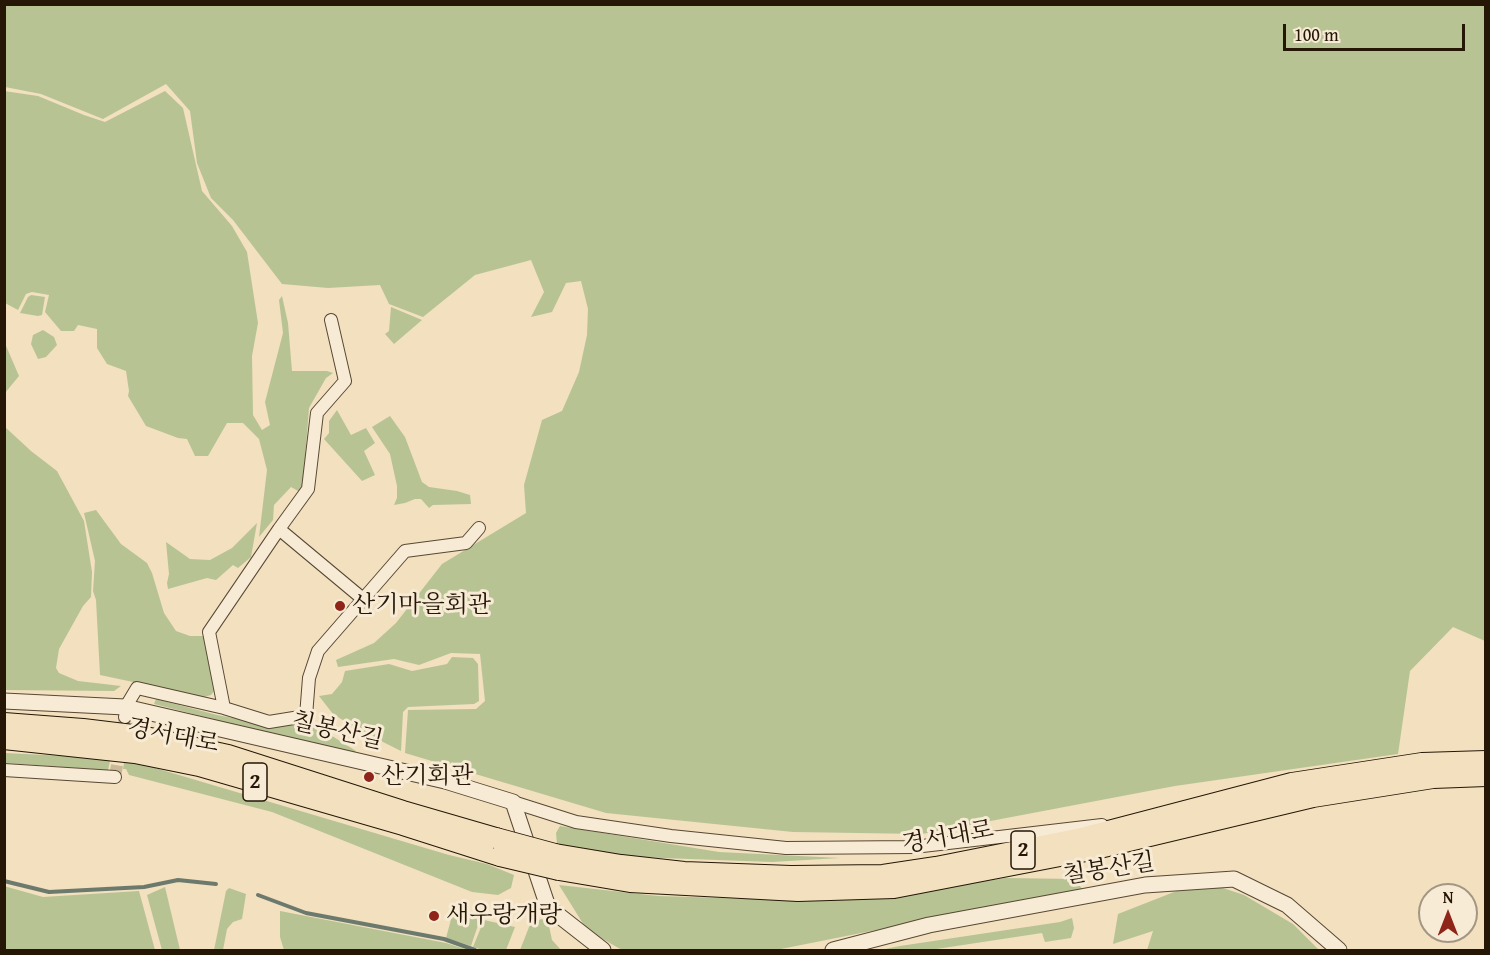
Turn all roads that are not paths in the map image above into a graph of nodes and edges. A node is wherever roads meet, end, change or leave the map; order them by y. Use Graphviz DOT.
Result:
graph roads {
  1 [pos="331,320"];
  2 [pos="479,528"];
  3 [pos="279,529"];
  4 [pos="363,599"];
  5 [pos="4,701"];
  6 [pos="224,708"];
  7 [pos="126,712"];
  8 [pos="4,723"];
  9 [pos="4,739"];
  10 [pos="1485,761"];
  11 [pos="4,770"];
  12 [pos="115,777"];
  13 [pos="1485,777"];
  14 [pos="513,802"];
  15 [pos="1160,818"];
  16 [pos="498,847"];
  17 [pos="557,862"];
  18 [pos="603,951"];
  19 [pos="833,951"];
  20 [pos="1339,951"];
  1 -- 3 [label="street"];
  2 -- 4 [label="street"];
  3 -- 4 [label="street"];
  3 -- 6 [label="street"];
  4 -- 6 [label="street"];
  5 -- 7 [label="street, 칠봉산길"];
  6 -- 7 [label="street"];
  7 -- 14 [label="street, 칠봉산길"];
  8 -- 16 [label="main road, 경서대로 / 2"];
  9 -- 16 [label="main road, 경서대로 / 2"];
  10 -- 15 [label="main road, 경서대로 / 2"];
  11 -- 12 [label="street"];
  13 -- 17 [label="main road, 경서대로 / 2"];
  14 -- 15 [label="street"];
  14 -- 18 [label="street"];
  15 -- 17 [label="main road, 경서대로 / 2"];
  16 -- 17 [label="main road, 2, bridge"];
  19 -- 20 [label="street, 칠봉산길"];
}
